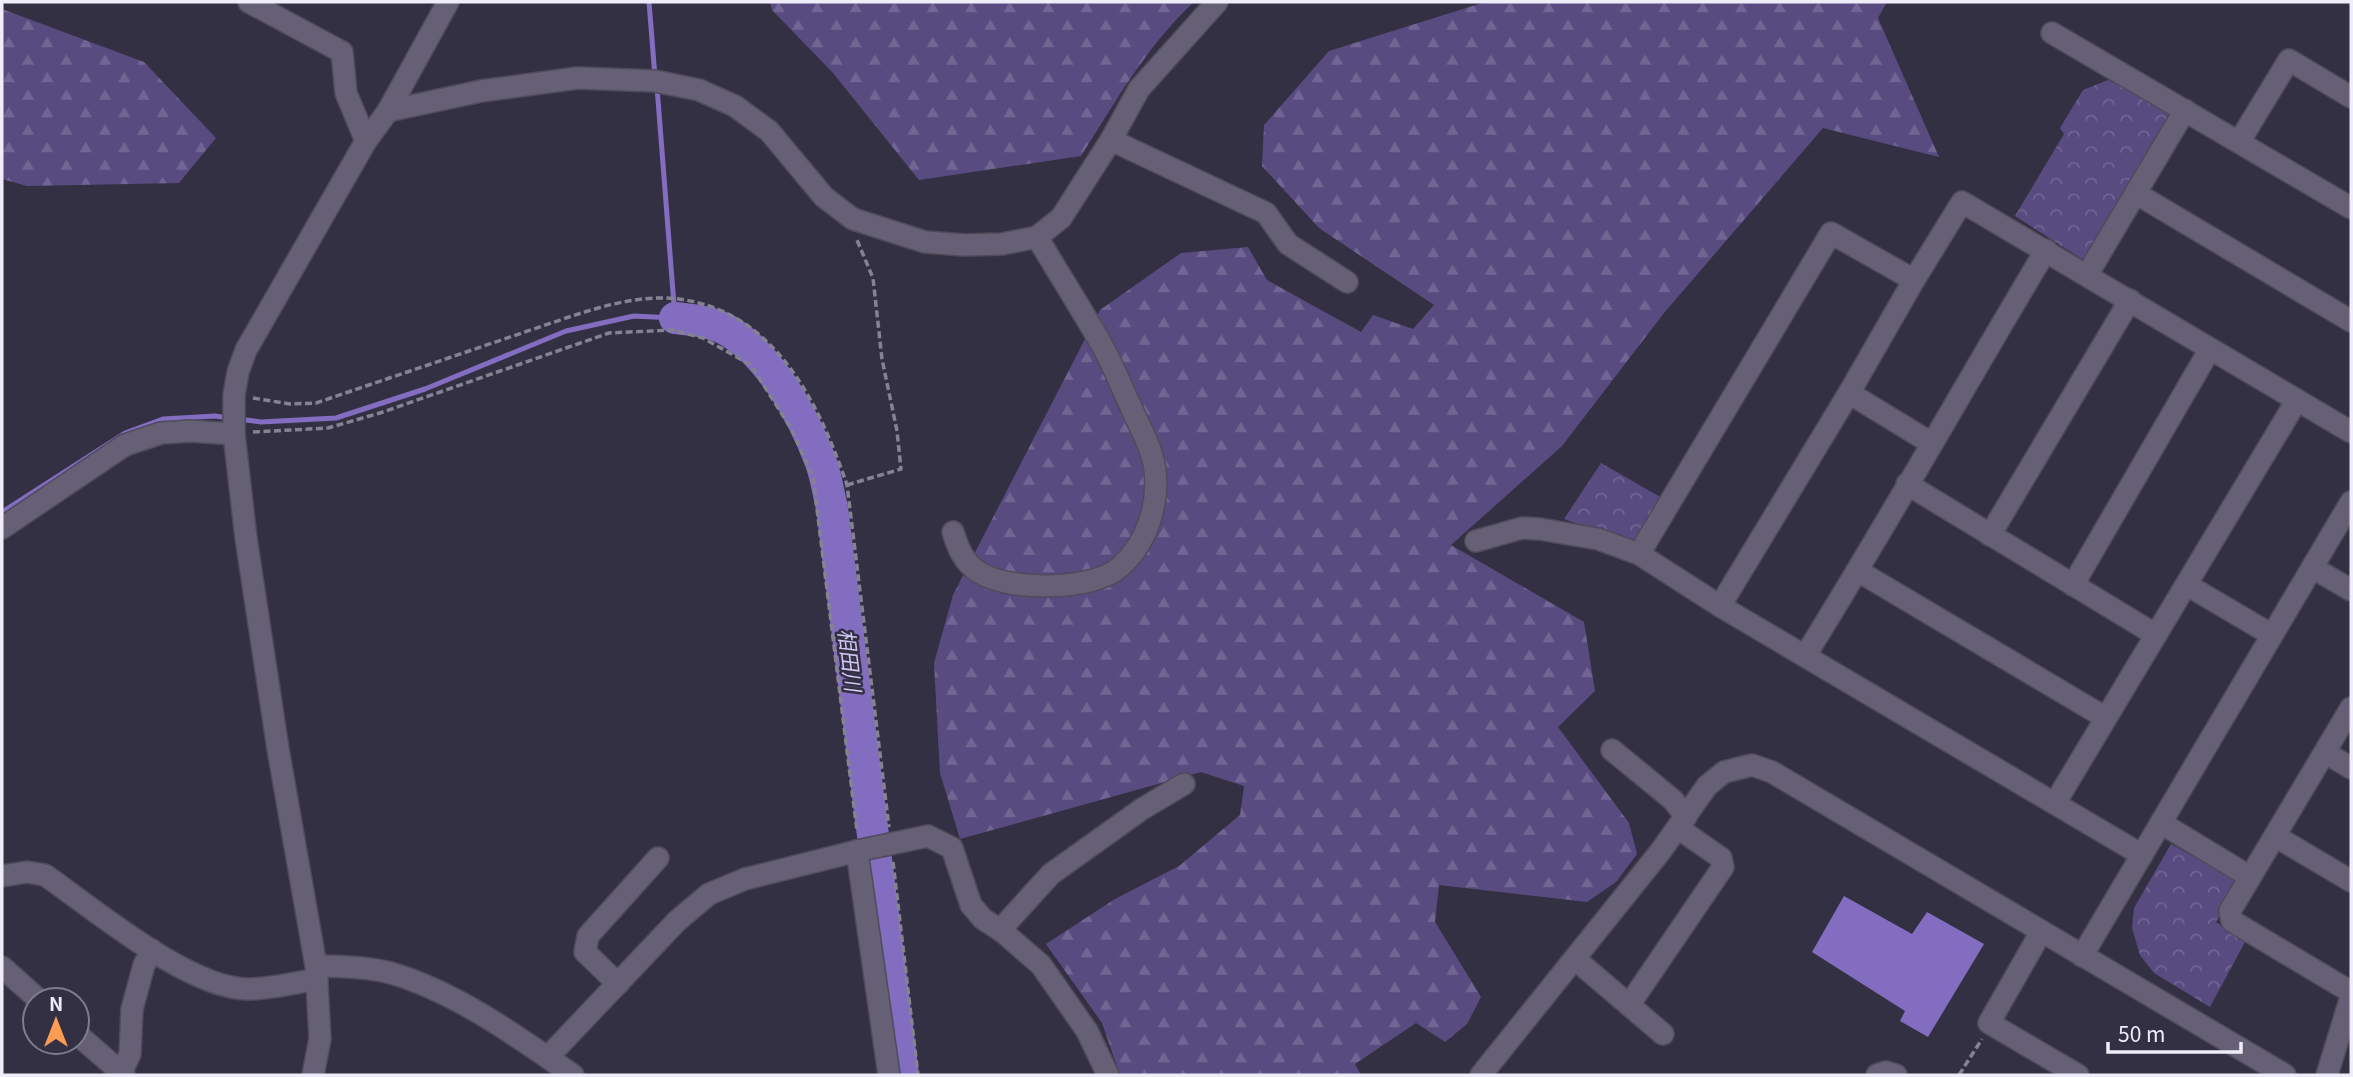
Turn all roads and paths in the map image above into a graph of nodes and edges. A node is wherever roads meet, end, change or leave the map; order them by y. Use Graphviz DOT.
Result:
graph roads {
  1 [pos="249,2"];
  2 [pos="448,2"];
  3 [pos="1217,2"];
  4 [pos="2052,33"];
  5 [pos="2351,97"];
  6 [pos="2185,110"];
  7 [pos="388,111"];
  8 [pos="1111,140"];
  9 [pos="366,141"];
  10 [pos="2239,142"];
  11 [pos="2137,194"];
  12 [pos="2351,208"];
  13 [pos="857,220"];
  14 [pos="1037,237"];
  15 [pos="2046,250"];
  16 [pos="2087,275"];
  17 [pos="1914,280"];
  18 [pos="1347,282"];
  19 [pos="2130,300"];
  20 [pos="2351,321"];
  21 [pos="2210,349"];
  22 [pos="1849,393"];
  23 [pos="234,396"];
  24 [pos="2297,400"];
  25 [pos="2351,432"];
  26 [pos="234,434"];
  27 [pos="1931,443"];
  28 [pos="1907,484"];
  29 [pos="846,485"];
  30 [pos="2351,502"];
  31 [pos="2,528"];
  32 [pos="953,532"];
  33 [pos="1990,535"];
  34 [pos="1476,541"];
  35 [pos="1639,554"];
  36 [pos="2313,568"];
  37 [pos="1858,571"];
  38 [pos="2073,585"];
  39 [pos="2187,585"];
  40 [pos="2351,590"];
  41 [pos="1720,606"];
  42 [pos="2156,635"];
  43 [pos="2272,635"];
  44 [pos="1805,656"];
  45 [pos="2351,708"];
  46 [pos="2106,718"];
  47 [pos="1612,750"];
  48 [pos="2326,753"];
  49 [pos="2351,768"];
  50 [pos="1184,784"];
  51 [pos="2055,803"];
  52 [pos="1685,818"];
  53 [pos="2161,823"];
  54 [pos="2275,836"];
  55 [pos="891,844"];
  56 [pos="861,850"];
  57 [pos="2142,855"];
  58 [pos="658,858"];
  59 [pos="2,876"];
  60 [pos="2250,877"];
  61 [pos="2351,881"];
  62 [pos="1000,930"];
  63 [pos="2042,932"];
  64 [pos="152,950"];
  65 [pos="2082,956"];
  66 [pos="1575,959"];
  67 [pos="2,967"];
  68 [pos="317,973"];
  69 [pos="618,984"];
  70 [pos="23,986"];
  71 [pos="2351,995"];
  72 [pos="1629,1004"];
  73 [pos="1991,1024"];
  74 [pos="1663,1034"];
  75 [pos="91,1046"];
  76 [pos="548,1058"];
  77 [pos="122,1074"];
  78 [pos="313,1075"];
  79 [pos="573,1075"];
  80 [pos="889,1075"];
  81 [pos="918,1075"];
  82 [pos="1108,1075"];
  83 [pos="1481,1075"];
  84 [pos="1877,1075"];
  85 [pos="1896,1075"];
  86 [pos="1959,1075"];
  87 [pos="2078,1075"];
  88 [pos="2286,1075"];
  89 [pos="2327,1075"];
  1 -- 9 [label="street"];
  2 -- 7 [label="street"];
  3 -- 8 [label="street"];
  4 -- 6 [label="street"];
  5 -- 10 [label="street"];
  6 -- 10 [label="street"];
  6 -- 11 [label="street"];
  7 -- 9 [label="street"];
  7 -- 13 [label="street"];
  8 -- 14 [label="street"];
  8 -- 18 [label="street"];
  9 -- 23 [label="street"];
  10 -- 12 [label="street"];
  11 -- 16 [label="street"];
  11 -- 20 [label="street"];
  13 -- 14 [label="street"];
  13 -- 29 [label="path"];
  14 -- 32 [label="street"];
  15 -- 16 [label="street"];
  15 -- 17 [label="street"];
  15 -- 27 [label="street"];
  16 -- 19 [label="street"];
  17 -- 22 [label="street"];
  17 -- 35 [label="street"];
  19 -- 21 [label="street"];
  19 -- 33 [label="street"];
  21 -- 24 [label="street"];
  21 -- 38 [label="street"];
  22 -- 27 [label="street"];
  22 -- 41 [label="street"];
  23 -- 26 [label="street"];
  23 -- 29 [label="path"];
  24 -- 25 [label="street"];
  24 -- 39 [label="street"];
  26 -- 31 [label="street"];
  26 -- 56 [label="path"];
  26 -- 68 [label="street"];
  27 -- 28 [label="street"];
  28 -- 33 [label="street"];
  28 -- 37 [label="street"];
  29 -- 55 [label="path"];
  30 -- 36 [label="street"];
  33 -- 38 [label="street"];
  34 -- 35 [label="street"];
  35 -- 41 [label="street"];
  36 -- 40 [label="street"];
  36 -- 43 [label="street"];
  37 -- 44 [label="street"];
  37 -- 46 [label="street"];
  38 -- 42 [label="street"];
  39 -- 42 [label="street"];
  39 -- 43 [label="street"];
  41 -- 44 [label="street"];
  42 -- 46 [label="street"];
  43 -- 53 [label="street"];
  44 -- 51 [label="street"];
  45 -- 48 [label="street"];
  46 -- 51 [label="street"];
  47 -- 52 [label="street"];
  48 -- 49 [label="street"];
  48 -- 54 [label="street"];
  50 -- 62 [label="street"];
  51 -- 57 [label="street"];
  52 -- 63 [label="street"];
  52 -- 66 [label="street"];
  52 -- 72 [label="street"];
  53 -- 57 [label="street"];
  53 -- 60 [label="street"];
  54 -- 60 [label="street"];
  54 -- 61 [label="street"];
  55 -- 56 [label="street"];
  55 -- 62 [label="street"];
  55 -- 81 [label="path"];
  56 -- 69 [label="street"];
  56 -- 80 [label="street"];
  57 -- 65 [label="street"];
  58 -- 69 [label="street"];
  59 -- 64 [label="street"];
  60 -- 71 [label="street"];
  62 -- 82 [label="street"];
  63 -- 65 [label="street"];
  63 -- 73 [label="street"];
  64 -- 68 [label="street"];
  64 -- 77 [label="street"];
  65 -- 88 [label="street"];
  66 -- 72 [label="street"];
  66 -- 83 [label="street"];
  67 -- 70 [label="street"];
  68 -- 76 [label="street"];
  68 -- 78 [label="street"];
  69 -- 76 [label="street"];
  71 -- 89 [label="street"];
  72 -- 74 [label="street"];
  73 -- 86 [label="path"];
  73 -- 87 [label="street"];
  75 -- 77 [label="street"];
  76 -- 79 [label="street"];
  84 -- 85 [label="street"];
}
